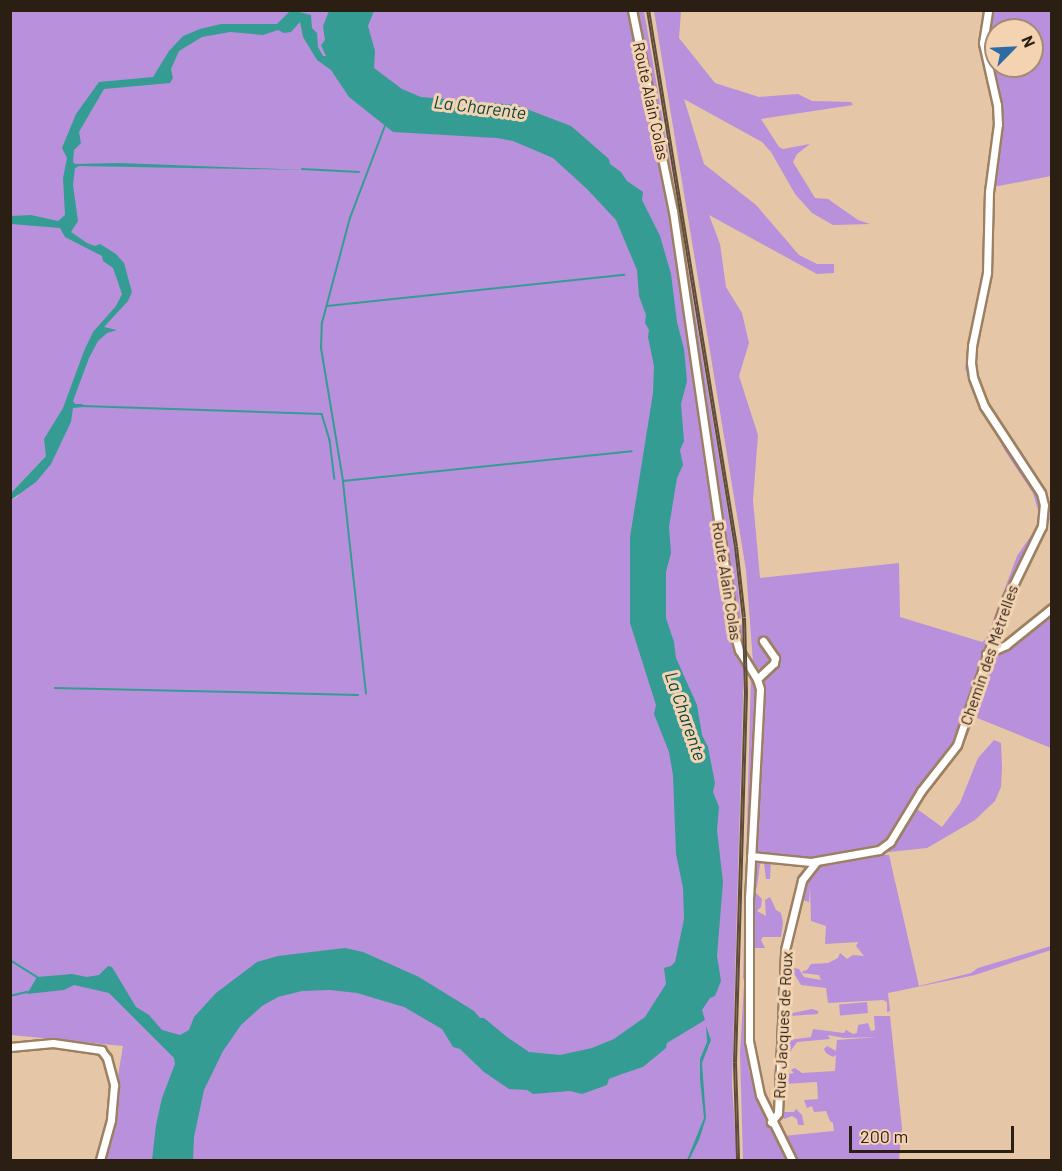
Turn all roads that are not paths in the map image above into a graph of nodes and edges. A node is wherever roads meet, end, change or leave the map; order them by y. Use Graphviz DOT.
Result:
graph roads {
  1 [pos="632,10"];
  2 [pos="988,10"];
  3 [pos="1052,608"];
  4 [pos="764,641"];
  5 [pos="986,654"];
  6 [pos="757,679"];
  7 [pos="751,856"];
  8 [pos="817,861"];
  9 [pos="10,1047"];
  10 [pos="771,1122"];
  11 [pos="100,1161"];
  12 [pos="792,1161"];
  1 -- 6 [label="street, Route Alain Colas"];
  2 -- 5 [label="street, Chemin des Métrelles"];
  3 -- 5 [label="street"];
  4 -- 6 [label="street"];
  5 -- 8 [label="street, Chemin des Métrelles"];
  6 -- 7 [label="street, Route Alain Colas"];
  7 -- 8 [label="street, Chemin des Métrelles"];
  7 -- 10 [label="street, Route Alain Colas"];
  8 -- 10 [label="street, Rue Jacques de Roux"];
  9 -- 11 [label="street"];
  10 -- 12 [label="street, Route Alain Colas"];
}
